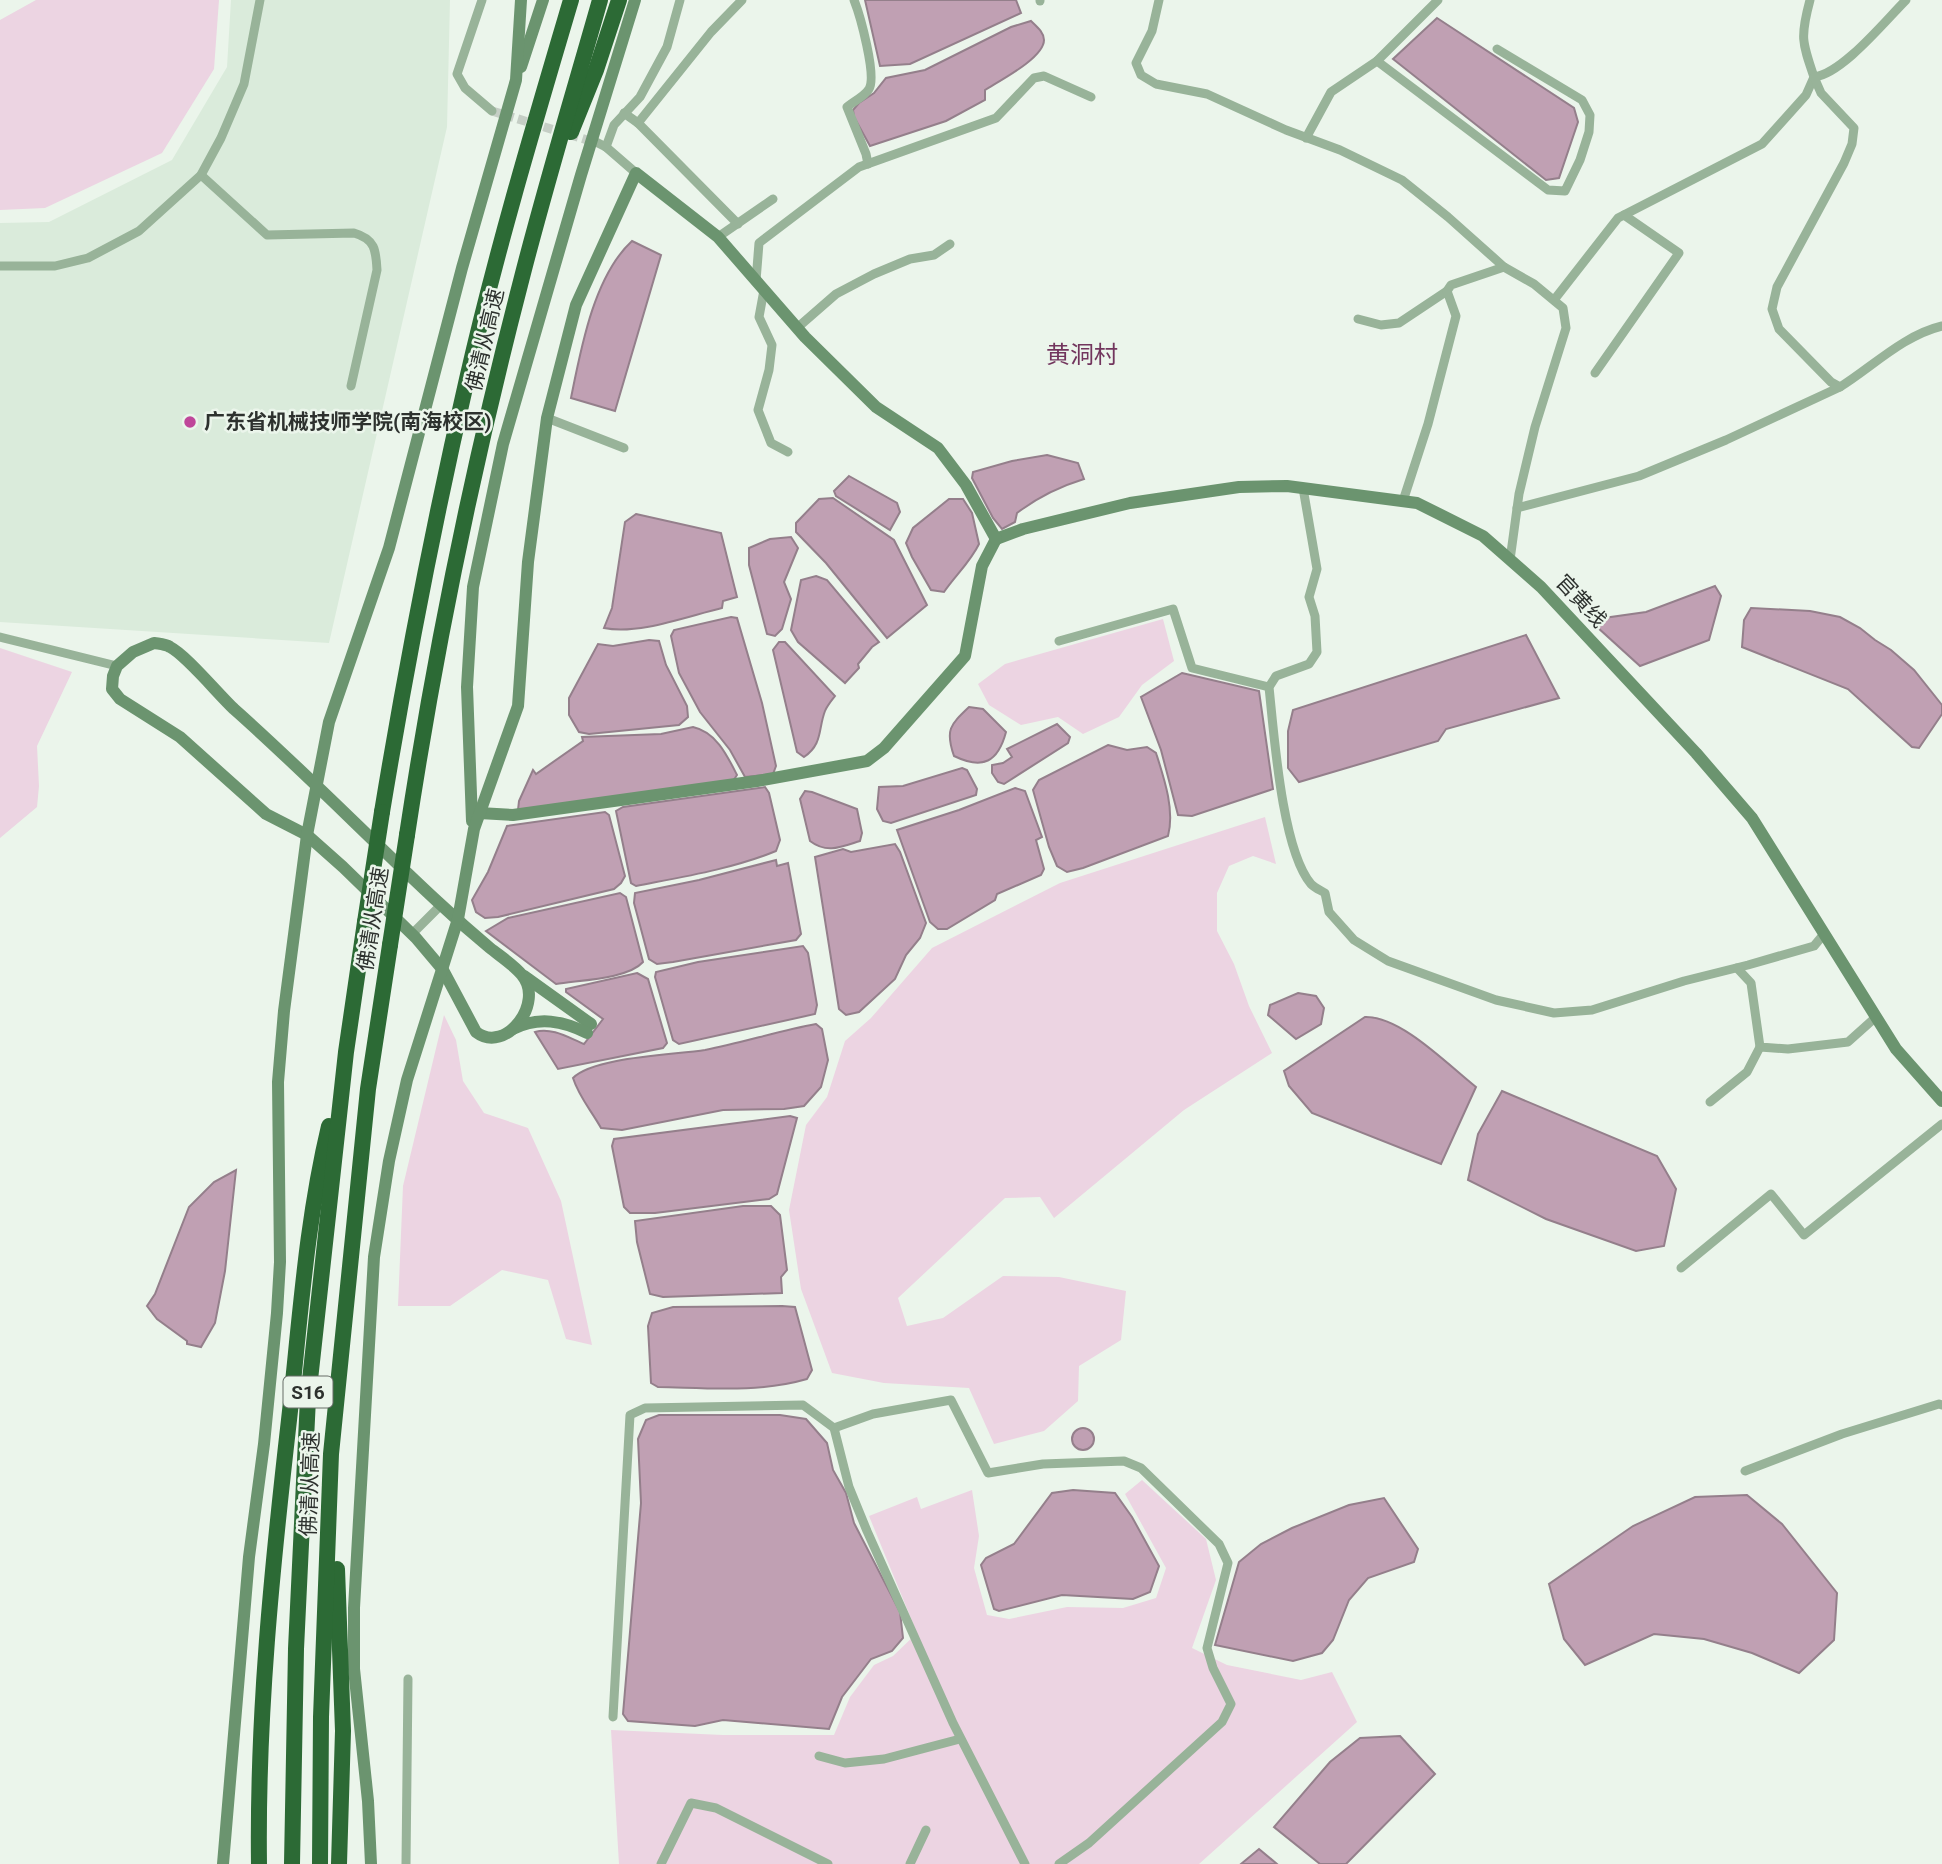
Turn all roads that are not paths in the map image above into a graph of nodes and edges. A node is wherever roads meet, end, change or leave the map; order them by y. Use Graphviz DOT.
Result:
graph roads {
  1 [pos="260,0"];
  2 [pos="482,0"];
  3 [pos="521,0"];
  4 [pos="543,0"];
  5 [pos="571,0"];
  6 [pos="600,0"];
  7 [pos="619,0"];
  8 [pos="635,0"];
  9 [pos="680,0"];
  10 [pos="742,0"];
  11 [pos="854,0"];
  12 [pos="1159,0"];
  13 [pos="1810,0"];
  14 [pos="1906,0"];
  15 [pos="1433,2"];
  16 [pos="1497,49"];
  17 [pos="1377,61"];
  18 [pos="1814,77"];
  19 [pos="516,80"];
  20 [pos="1091,97"];
  21 [pos="492,111"];
  22 [pos="624,113"];
  23 [pos="638,122"];
  24 [pos="1306,138"];
  25 [pos="596,142"];
  26 [pos="606,147"];
  27 [pos="868,164"];
  28 [pos="636,173"];
  29 [pos="201,175"];
  30 [pos="546,189"];
  31 [pos="773,199"];
  32 [pos="1624,215"];
  33 [pos="738,224"];
  34 [pos="718,237"];
  35 [pos="950,244"];
  36 [pos="0,266"];
  37 [pos="1504,267"];
  38 [pos="760,285"];
  39 [pos="1447,291"];
  40 [pos="1554,300"];
  41 [pos="1358,319"];
  42 [pos="1942,326"];
  43 [pos="797,328"];
  44 [pos="1595,373"];
  45 [pos="351,386"];
  46 [pos="1840,387"];
  47 [pos="547,418"];
  48 [pos="624,448"];
  49 [pos="788,452"];
  50 [pos="1303,488"];
  51 [pos="1404,501"];
  52 [pos="1517,509"];
  53 [pos="996,539"];
  54 [pos="1510,560"];
  55 [pos="0,637"];
  56 [pos="1059,641"];
  57 [pos="117,666"];
  58 [pos="1269,687"];
  59 [pos="316,783"];
  60 [pos="479,813"];
  61 [pos="307,835"];
  62 [pos="472,839"];
  63 [pos="441,905"];
  64 [pos="458,919"];
  65 [pos="412,934"];
  66 [pos="1825,934"];
  67 [pos="1737,968"];
  68 [pos="443,971"];
  69 [pos="524,976"];
  70 [pos="1876,1017"];
  71 [pos="510,1031"];
  72 [pos="1760,1047"];
  73 [pos="346,1052"];
  74 [pos="1942,1101"];
  75 [pos="1710,1102"];
  76 [pos="1942,1124"];
  77 [pos="1681,1268"];
  78 [pos="1942,1405"];
  79 [pos="834,1428"];
  80 [pos="332,1445"];
  81 [pos="1745,1471"];
  82 [pos="408,1679"];
  83 [pos="613,1717"];
  84 [pos="960,1739"];
  85 [pos="819,1756"];
  86 [pos="926,1830"];
  87 [pos="223,1864"];
  88 [pos="259,1864"];
  89 [pos="292,1864"];
  90 [pos="320,1864"];
  91 [pos="339,1864"];
  92 [pos="371,1864"];
  93 [pos="406,1864"];
  94 [pos="661,1864"];
  95 [pos="828,1864"];
  96 [pos="909,1864"];
  97 [pos="1025,1864"];
  98 [pos="1059,1864"];
  1 -- 29 [label="street"];
  2 -- 21 [label="street"];
  3 -- 19 [label="street"];
  4 -- 19 [label="street"];
  5 -- 73 [label="highway, 佛清从高速 / S16, bridge"];
  6 -- 30 [label="highway, 佛清从高速 / S16"];
  7 -- 30 [label="highway"];
  8 -- 62 [label="street"];
  9 -- 22 [label="street"];
  10 -- 23 [label="street"];
  11 -- 27 [label="street"];
  12 -- 24 [label="street"];
  13 -- 18 [label="street"];
  14 -- 18 [label="street"];
  15 -- 17 [label="street"];
  16 -- 17 [label="street"];
  17 -- 24 [label="street"];
  18 -- 32 [label="street"];
  18 -- 46 [label="street"];
  19 -- 59 [label="street"];
  20 -- 27 [label="street"];
  22 -- 23 [label="street"];
  22 -- 26 [label="street"];
  23 -- 33 [label="street"];
  24 -- 37 [label="street"];
  25 -- 26 [label="street"];
  26 -- 28 [label="street"];
  27 -- 38 [label="street"];
  28 -- 34 [label="street"];
  28 -- 47 [label="street"];
  29 -- 36 [label="street"];
  29 -- 45 [label="street"];
  30 -- 80 [label="highway, 佛清从高速 / S16, bridge"];
  31 -- 33 [label="street"];
  32 -- 40 [label="street"];
  32 -- 44 [label="street"];
  33 -- 34 [label="street"];
  34 -- 38 [label="street"];
  35 -- 43 [label="street"];
  37 -- 39 [label="street"];
  37 -- 40 [label="street"];
  38 -- 43 [label="street"];
  38 -- 49 [label="street"];
  39 -- 41 [label="street"];
  39 -- 51 [label="street"];
  40 -- 52 [label="street"];
  42 -- 46 [label="street"];
  43 -- 53 [label="street"];
  46 -- 52 [label="street"];
  47 -- 48 [label="street"];
  47 -- 60 [label="street"];
  50 -- 51 [label="street, 官黄线"];
  50 -- 53 [label="street, 官黄线"];
  50 -- 58 [label="street"];
  51 -- 54 [label="street, 官黄线"];
  52 -- 54 [label="street"];
  53 -- 60 [label="street"];
  54 -- 66 [label="street, 官黄线"];
  55 -- 57 [label="street"];
  56 -- 58 [label="street"];
  57 -- 59 [label="street"];
  57 -- 61 [label="street"];
  58 -- 67 [label="street"];
  59 -- 61 [label="street"];
  59 -- 63 [label="street"];
  60 -- 62 [label="street"];
  61 -- 65 [label="street"];
  61 -- 87 [label="street"];
  62 -- 64 [label="street"];
  63 -- 64 [label="street"];
  63 -- 65 [label="street"];
  64 -- 68 [label="street"];
  64 -- 69 [label="street"];
  65 -- 68 [label="street"];
  66 -- 67 [label="street"];
  66 -- 70 [label="street, 官黄线"];
  67 -- 72 [label="street"];
  68 -- 71 [label="street"];
  68 -- 92 [label="street"];
  69 -- 71 [label="street"];
  69 -- 71 [label="street"];
  70 -- 72 [label="street"];
  70 -- 74 [label="street, 官黄线"];
  72 -- 75 [label="street"];
  73 -- 88 [label="highway"];
  73 -- 89 [label="highway, 佛清从高速 / S16"];
  76 -- 77 [label="street"];
  78 -- 81 [label="street"];
  79 -- 83 [label="street"];
  79 -- 84 [label="street"];
  79 -- 98 [label="street"];
  80 -- 90 [label="highway, 佛清从高速 / S16"];
  80 -- 91 [label="highway"];
  82 -- 93 [label="street"];
  84 -- 85 [label="street"];
  84 -- 97 [label="street"];
  86 -- 96 [label="street"];
  94 -- 95 [label="street"];
}
